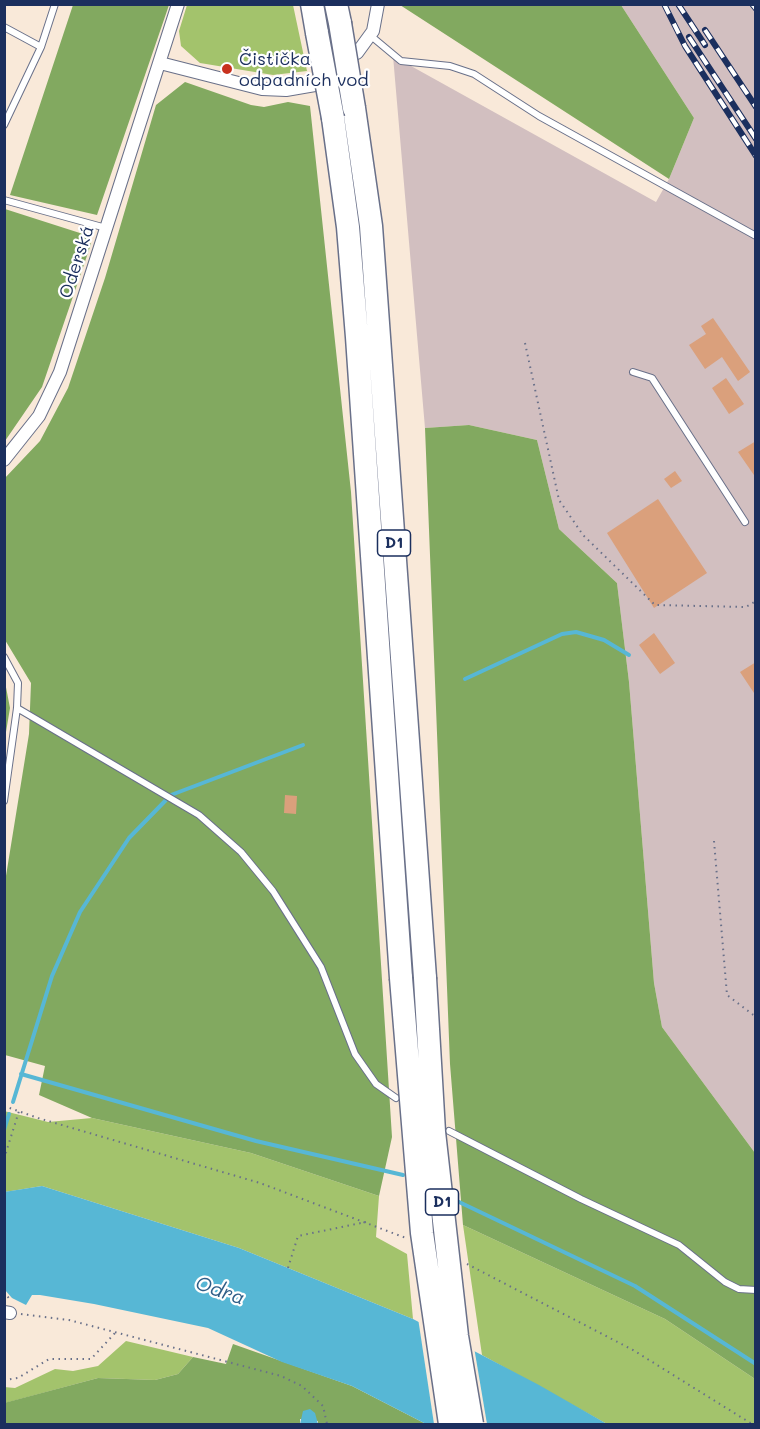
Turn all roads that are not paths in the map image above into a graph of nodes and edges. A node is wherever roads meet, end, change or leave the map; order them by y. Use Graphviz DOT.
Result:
graph roads {
  1 [pos="55,4"];
  2 [pos="178,4"];
  3 [pos="312,4"];
  4 [pos="378,4"];
  5 [pos="338,14"];
  6 [pos="4,27"];
  7 [pos="371,36"];
  8 [pos="41,47"];
  9 [pos="357,53"];
  10 [pos="160,63"];
  11 [pos="315,85"];
  12 [pos="4,125"];
  13 [pos="4,200"];
  14 [pos="106,228"];
  15 [pos="756,237"];
  16 [pos="633,372"];
  17 [pos="4,460"];
  18 [pos="745,522"];
  19 [pos="4,657"];
  20 [pos="17,708"];
  21 [pos="4,801"];
  22 [pos="396,1098"];
  23 [pos="449,1131"];
  24 [pos="756,1290"];
  25 [pos="450,1425"];
  26 [pos="472,1425"];
  1 -- 8 [label="lane"];
  2 -- 10 [label="street, Oderská"];
  3 -- 25 [label="highway, D1, bridge"];
  4 -- 7 [label="street"];
  5 -- 26 [label="highway, D1, bridge"];
  6 -- 8 [label="lane"];
  7 -- 9 [label="street"];
  7 -- 15 [label="lane"];
  8 -- 12 [label="lane"];
  10 -- 11 [label="street"];
  10 -- 14 [label="street, Oderská"];
  13 -- 14 [label="lane"];
  14 -- 17 [label="street, Oderská"];
  16 -- 18 [label="lane"];
  19 -- 20 [label="lane"];
  20 -- 21 [label="lane"];
  20 -- 22 [label="lane"];
  23 -- 24 [label="lane"];
}
